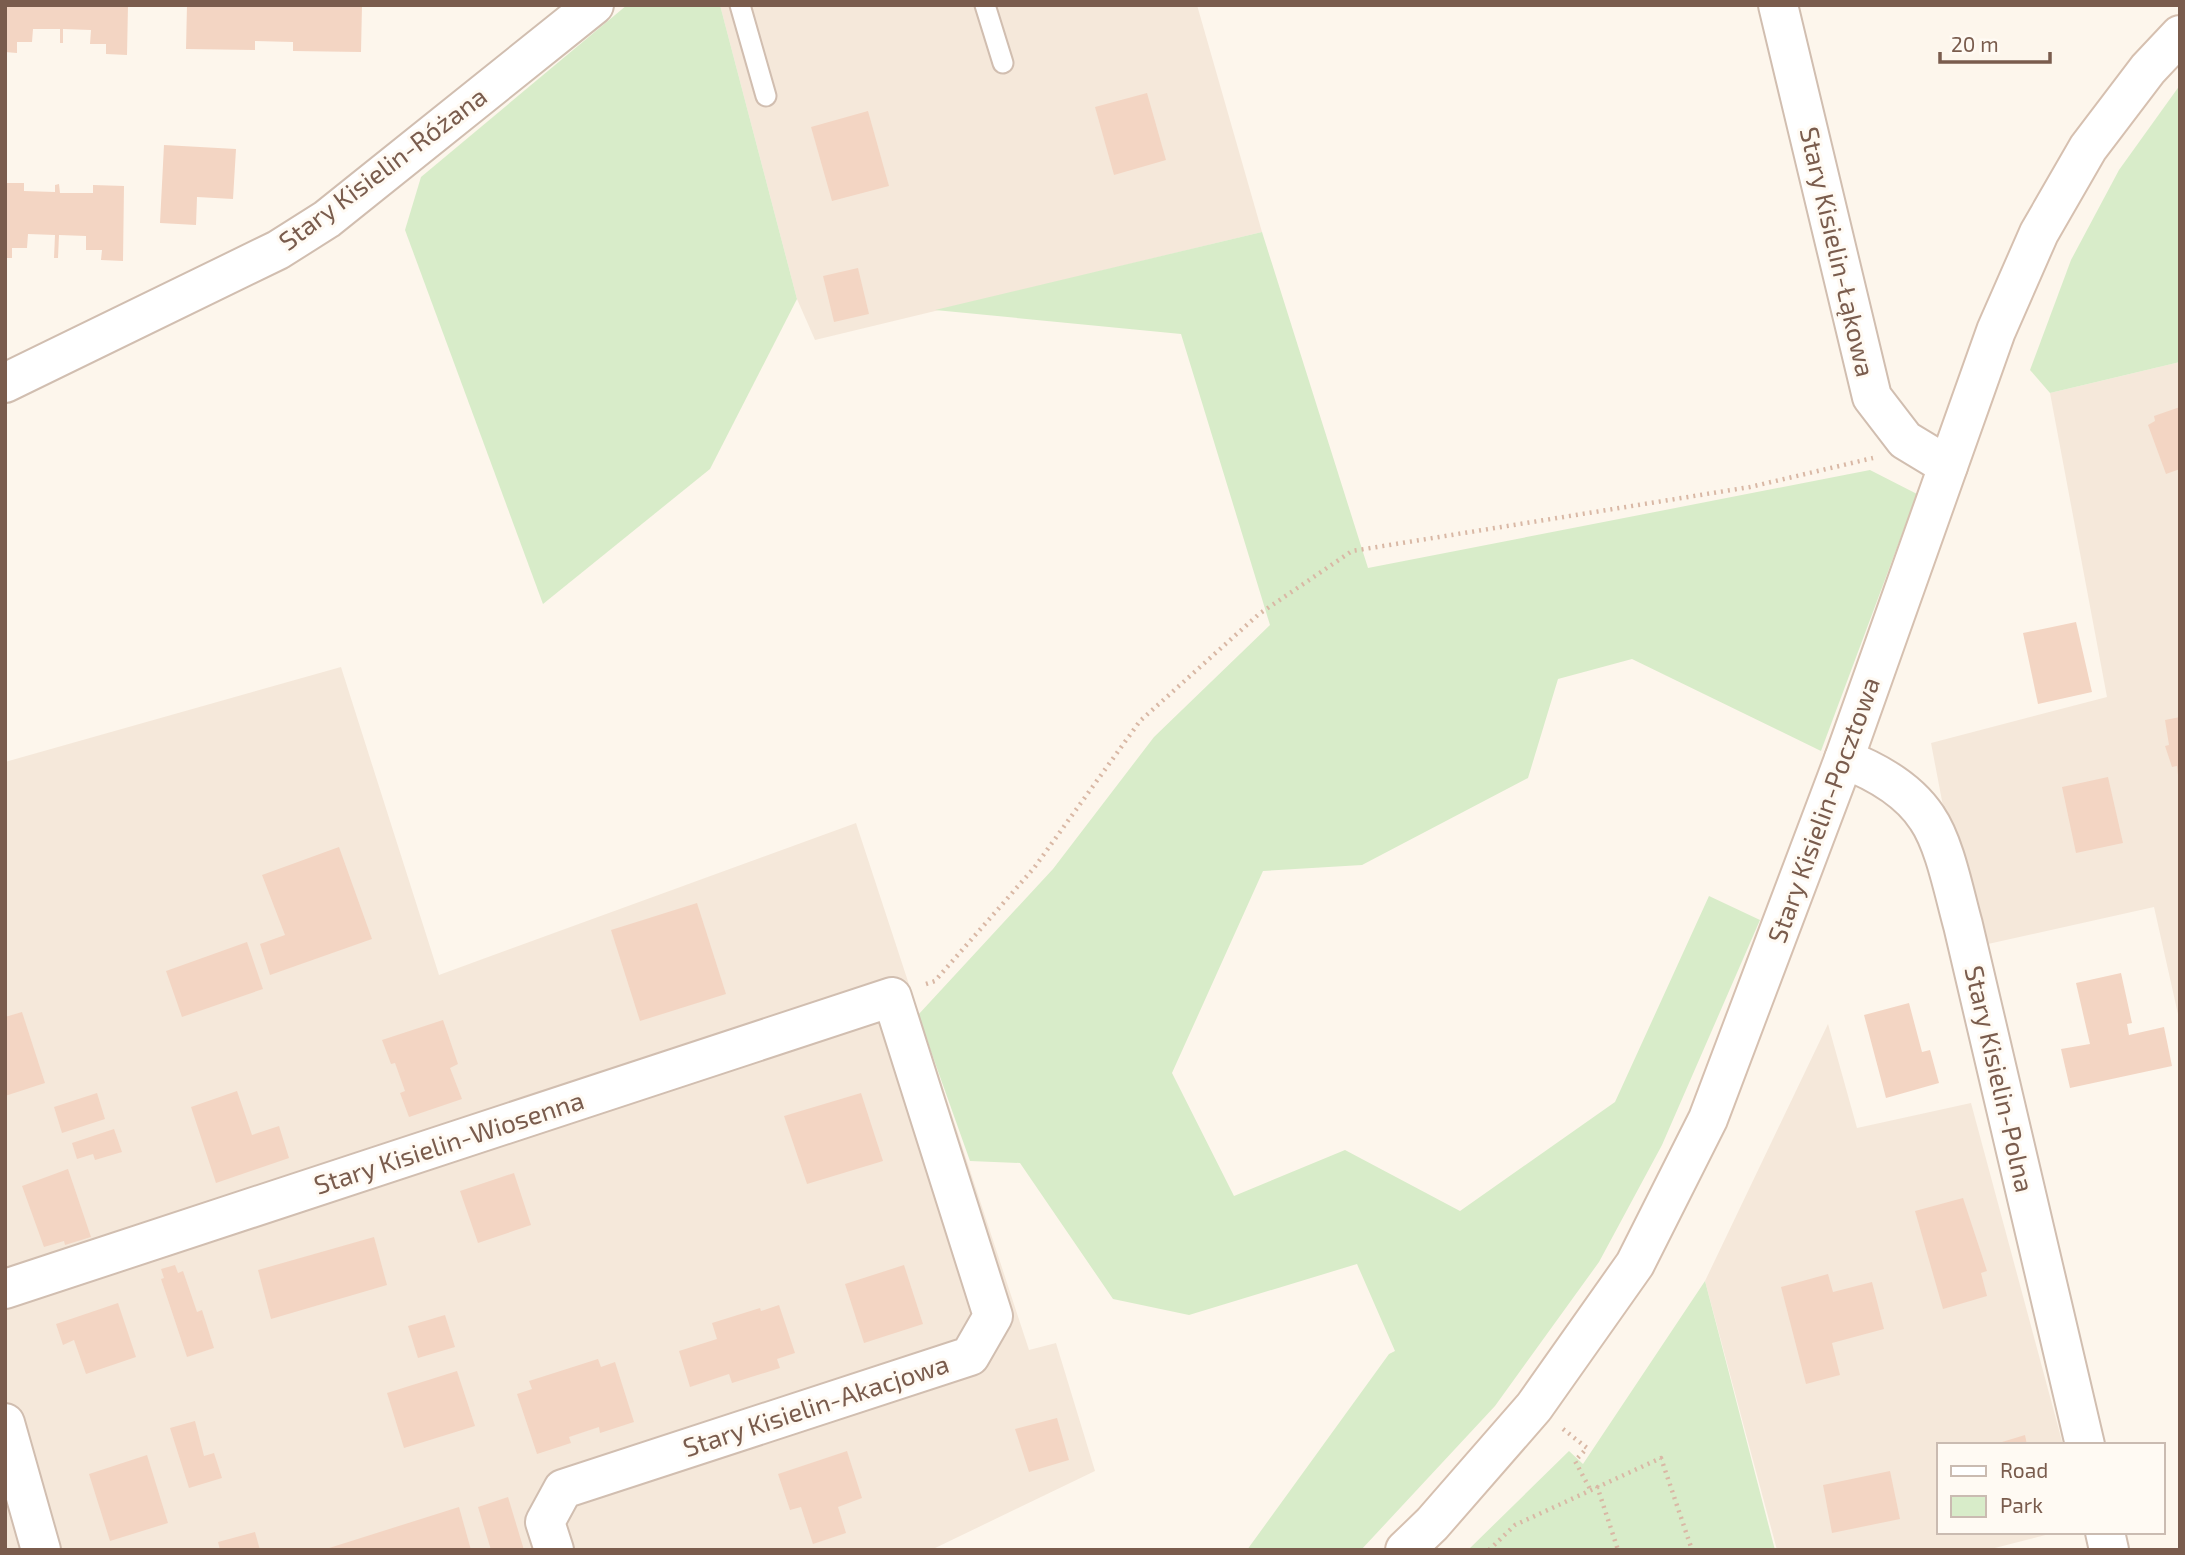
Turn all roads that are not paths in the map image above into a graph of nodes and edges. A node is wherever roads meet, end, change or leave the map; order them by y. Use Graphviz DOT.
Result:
graph roads {
  1 [pos="594,5"];
  2 [pos="740,5"];
  3 [pos="985,5"];
  4 [pos="1778,5"];
  5 [pos="2180,35"];
  6 [pos="1003,63"];
  7 [pos="766,96"];
  8 [pos="5,383"];
  9 [pos="1948,466"];
  10 [pos="1844,760"];
  11 [pos="892,997"];
  12 [pos="5,1289"];
  13 [pos="5,1423"];
  14 [pos="2085,1443"];
  15 [pos="41,1550"];
  16 [pos="554,1550"];
  17 [pos="1405,1550"];
  1 -- 8 [label="street, Stary Kisielin-Różana"];
  2 -- 7 [label="lane"];
  3 -- 6 [label="lane"];
  4 -- 9 [label="street, Stary Kisielin-Łąkowa"];
  5 -- 9 [label="street, Stary Kisielin-Pocztowa"];
  9 -- 10 [label="street, Stary Kisielin-Pocztowa"];
  10 -- 14 [label="street, Stary Kisielin-Polna"];
  10 -- 17 [label="street, Stary Kisielin-Pocztowa"];
  11 -- 12 [label="street, Stary Kisielin-Wiosenna"];
  11 -- 16 [label="street, Stary Kisielin-Akacjowa"];
  13 -- 15 [label="street"];
}
